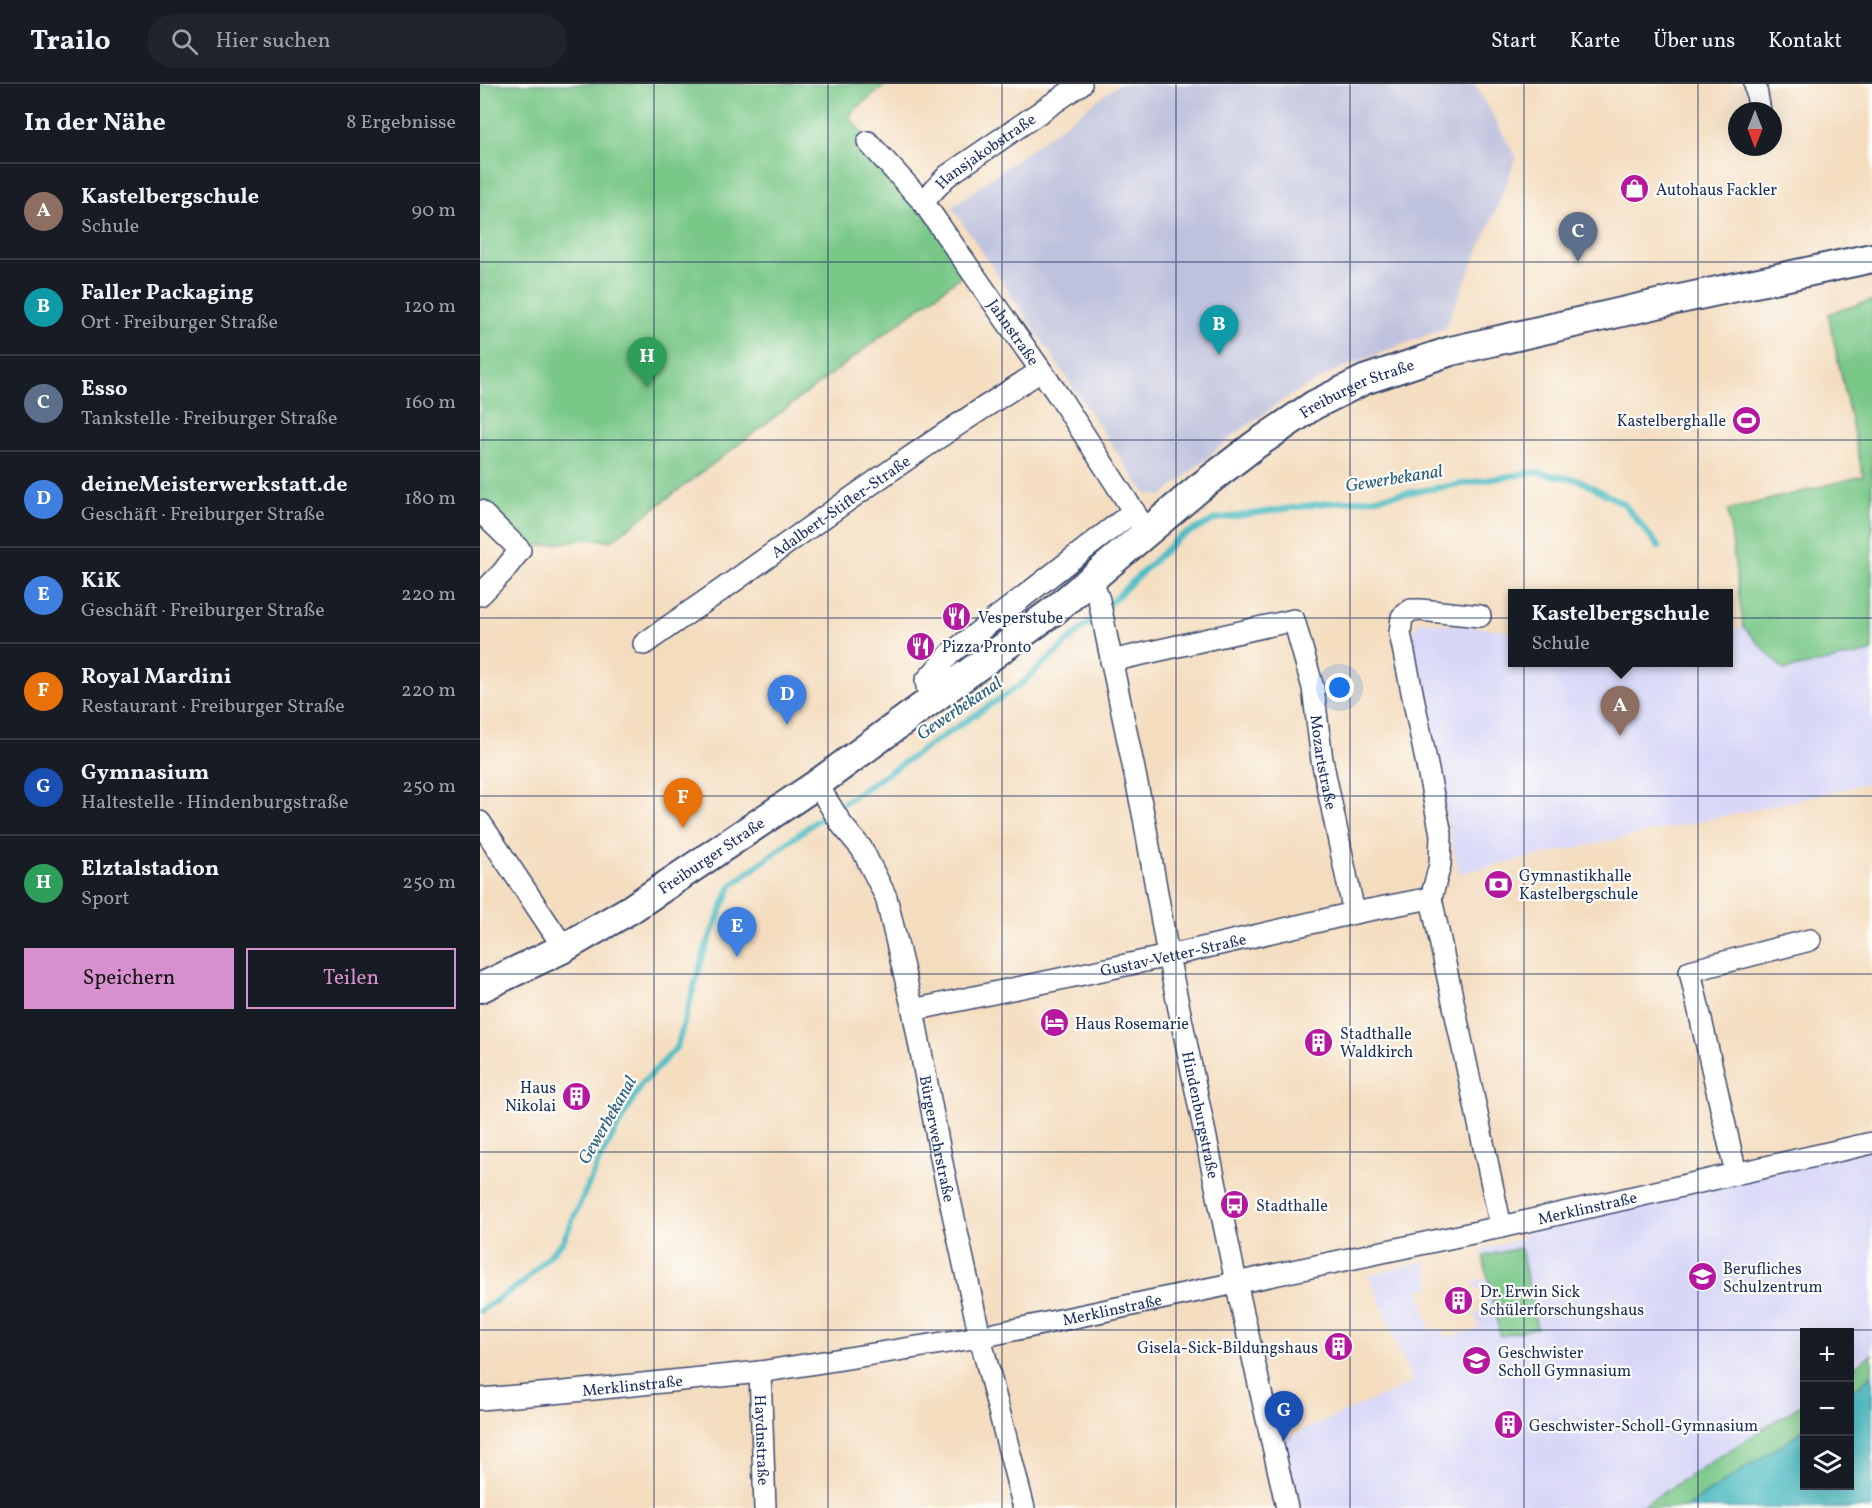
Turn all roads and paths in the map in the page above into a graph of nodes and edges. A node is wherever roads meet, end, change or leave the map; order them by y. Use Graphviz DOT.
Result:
graph roads {
  1 [pos="1082,84"];
  2 [pos="1755,84"];
  3 [pos="1758,102"];
  4 [pos="868,141"];
  5 [pos="923,202"];
  6 [pos="1872,258"];
  7 [pos="1041,371"];
  8 [pos="480,511"];
  9 [pos="1140,521"];
  10 [pos="1095,590"];
  11 [pos="480,595"];
  12 [pos="1480,616"];
  13 [pos="644,644"];
  14 [pos="1111,661"];
  15 [pos="930,702"];
  16 [pos="821,791"];
  17 [pos="480,822"];
  18 [pos="1431,898"];
  19 [pos="1354,914"];
  20 [pos="1810,940"];
  21 [pos="564,948"];
  22 [pos="1168,956"];
  23 [pos="480,988"];
  24 [pos="913,1010"];
  25 [pos="1872,1143"];
  26 [pos="1736,1174"];
  27 [pos="1501,1227"];
  28 [pos="1236,1282"];
  29 [pos="980,1337"];
  30 [pos="760,1372"];
  31 [pos="480,1399"];
  32 [pos="765,1508"];
  33 [pos="1024,1508"];
  34 [pos="1287,1508"];
  1 -- 5 [label="street, Hansjakobstraße"];
  2 -- 3 [label="street"];
  4 -- 5 [label="street, Jahnstraße"];
  5 -- 7 [label="street, Jahnstraße"];
  6 -- 9 [label="street, Freiburger Straße"];
  7 -- 9 [label="street, Jahnstraße"];
  7 -- 13 [label="street, Adalbert-Stifter-Straße"];
  8 -- 11 [label="street"];
  9 -- 10 [label="street, Freiburger Straße"];
  9 -- 15 [label="street, Freiburger Straße"];
  10 -- 14 [label="street, Hindenburgstraße"];
  10 -- 15 [label="street, Freiburger Straße"];
  12 -- 18 [label="street"];
  14 -- 19 [label="street, Mozartstraße"];
  14 -- 22 [label="street, Hindenburgstraße"];
  15 -- 16 [label="street, Freiburger Straße"];
  16 -- 21 [label="street, Freiburger Straße"];
  16 -- 24 [label="street, Bürgerwehrstraße"];
  17 -- 21 [label="street"];
  18 -- 19 [label="street, Gustav-Vetter-Straße"];
  18 -- 27 [label="street"];
  19 -- 22 [label="street, Gustav-Vetter-Straße"];
  20 -- 26 [label="street"];
  21 -- 23 [label="street, Freiburger Straße"];
  22 -- 24 [label="street, Gustav-Vetter-Straße"];
  22 -- 28 [label="street, Hindenburgstraße"];
  24 -- 29 [label="street, Bürgerwehrstraße"];
  25 -- 26 [label="street, Merklinstraße"];
  26 -- 27 [label="street, Merklinstraße"];
  27 -- 28 [label="street, Merklinstraße"];
  28 -- 29 [label="street, Merklinstraße"];
  28 -- 34 [label="street, Hindenburgstraße"];
  29 -- 30 [label="street, Merklinstraße"];
  29 -- 33 [label="street, Bürgerwehrstraße"];
  30 -- 31 [label="street, Merklinstraße"];
  30 -- 32 [label="street, Haydnstraße"];
}
